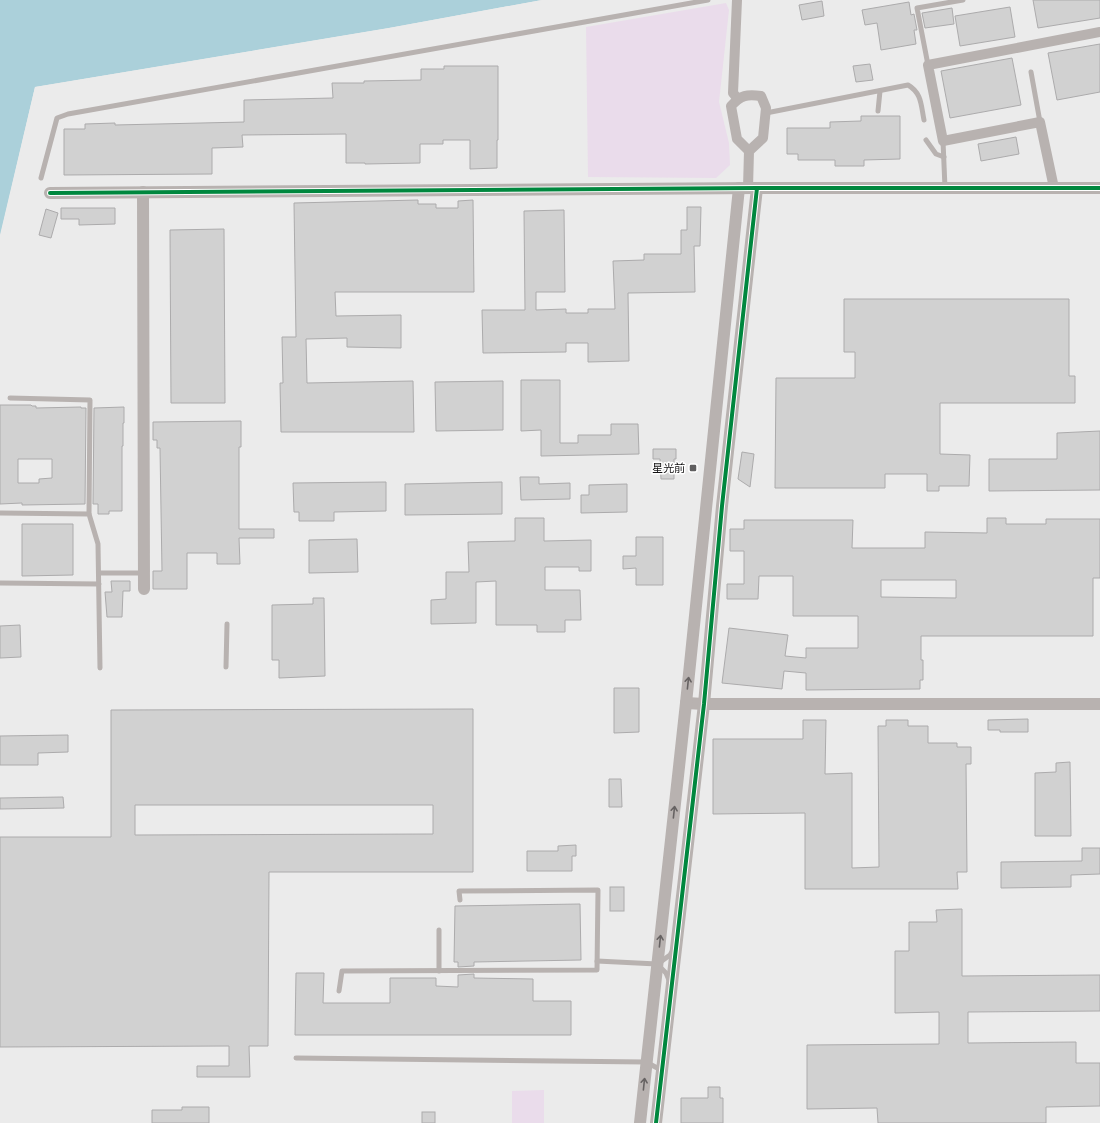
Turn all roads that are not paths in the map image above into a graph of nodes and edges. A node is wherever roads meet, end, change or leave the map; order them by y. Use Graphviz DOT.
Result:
graph roads {
  1 [pos="708,0"];
  2 [pos="737,0"];
  3 [pos="963,0"];
  4 [pos="1100,32"];
  5 [pos="928,65"];
  6 [pos="1031,72"];
  7 [pos="880,91"];
  8 [pos="738,98"];
  9 [pos="878,111"];
  10 [pos="766,113"];
  11 [pos="924,120"];
  12 [pos="1040,122"];
  13 [pos="926,140"];
  14 [pos="943,141"];
  15 [pos="749,151"];
  16 [pos="944,157"];
  17 [pos="41,178"];
  18 [pos="748,188"];
  19 [pos="945,188"];
  20 [pos="1054,188"];
  21 [pos="1100,188"];
  22 [pos="143,192"];
  23 [pos="50,193"];
  24 [pos="10,398"];
  25 [pos="0,513"];
  26 [pos="89,514"];
  27 [pos="99,573"];
  28 [pos="144,573"];
  29 [pos="0,583"];
  30 [pos="99,584"];
  31 [pos="144,589"];
  32 [pos="227,624"];
  33 [pos="226,667"];
  34 [pos="100,668"];
  35 [pos="686,703"];
  36 [pos="704,704"];
  37 [pos="1100,704"];
  38 [pos="460,900"];
  39 [pos="439,930"];
  40 [pos="676,944"];
  41 [pos="597,961"];
  42 [pos="657,964"];
  43 [pos="440,971"];
  44 [pos="671,987"];
  45 [pos="339,990"];
  46 [pos="296,1058"];
  47 [pos="646,1062"];
  48 [pos="662,1070"];
  49 [pos="640,1123"];
  50 [pos="656,1123"];
  1 -- 17 [label="lane"];
  2 -- 8 [label="street"];
  3 -- 5 [label="lane"];
  4 -- 5 [label="street"];
  5 -- 14 [label="street"];
  6 -- 12 [label="lane"];
  7 -- 9 [label="lane"];
  7 -- 10 [label="lane"];
  7 -- 11 [label="lane"];
  8 -- 10 [label="street"];
  8 -- 15 [label="street"];
  10 -- 15 [label="street"];
  12 -- 14 [label="street"];
  12 -- 20 [label="street"];
  13 -- 16 [label="lane"];
  14 -- 16 [label="lane"];
  15 -- 18 [label="street"];
  16 -- 19 [label="lane"];
  18 -- 19 [label="street"];
  18 -- 22 [label="street"];
  35 -- 18 [label="street, one-way"];
  18 -- 36 [label="street"];
  19 -- 20 [label="street"];
  20 -- 21 [label="street"];
  22 -- 23 [label="street"];
  22 -- 28 [label="street"];
  24 -- 26 [label="lane"];
  25 -- 26 [label="lane"];
  26 -- 27 [label="lane"];
  27 -- 28 [label="lane"];
  27 -- 30 [label="lane"];
  28 -- 31 [label="street"];
  29 -- 30 [label="lane"];
  30 -- 34 [label="lane"];
  32 -- 33 [label="lane"];
  35 -- 36 [label="street"];
  42 -- 35 [label="street, one-way"];
  36 -- 37 [label="street"];
  36 -- 40 [label="street"];
  38 -- 41 [label="lane"];
  39 -- 43 [label="lane"];
  40 -- 42 [label="lane"];
  40 -- 44 [label="street"];
  41 -- 42 [label="lane"];
  41 -- 43 [label="lane"];
  42 -- 44 [label="lane"];
  42 -- 47 [label="street"];
  43 -- 45 [label="lane"];
  44 -- 48 [label="street"];
  46 -- 47 [label="lane"];
  47 -- 48 [label="lane"];
  49 -- 47 [label="street, one-way"];
  48 -- 50 [label="street"];
}
